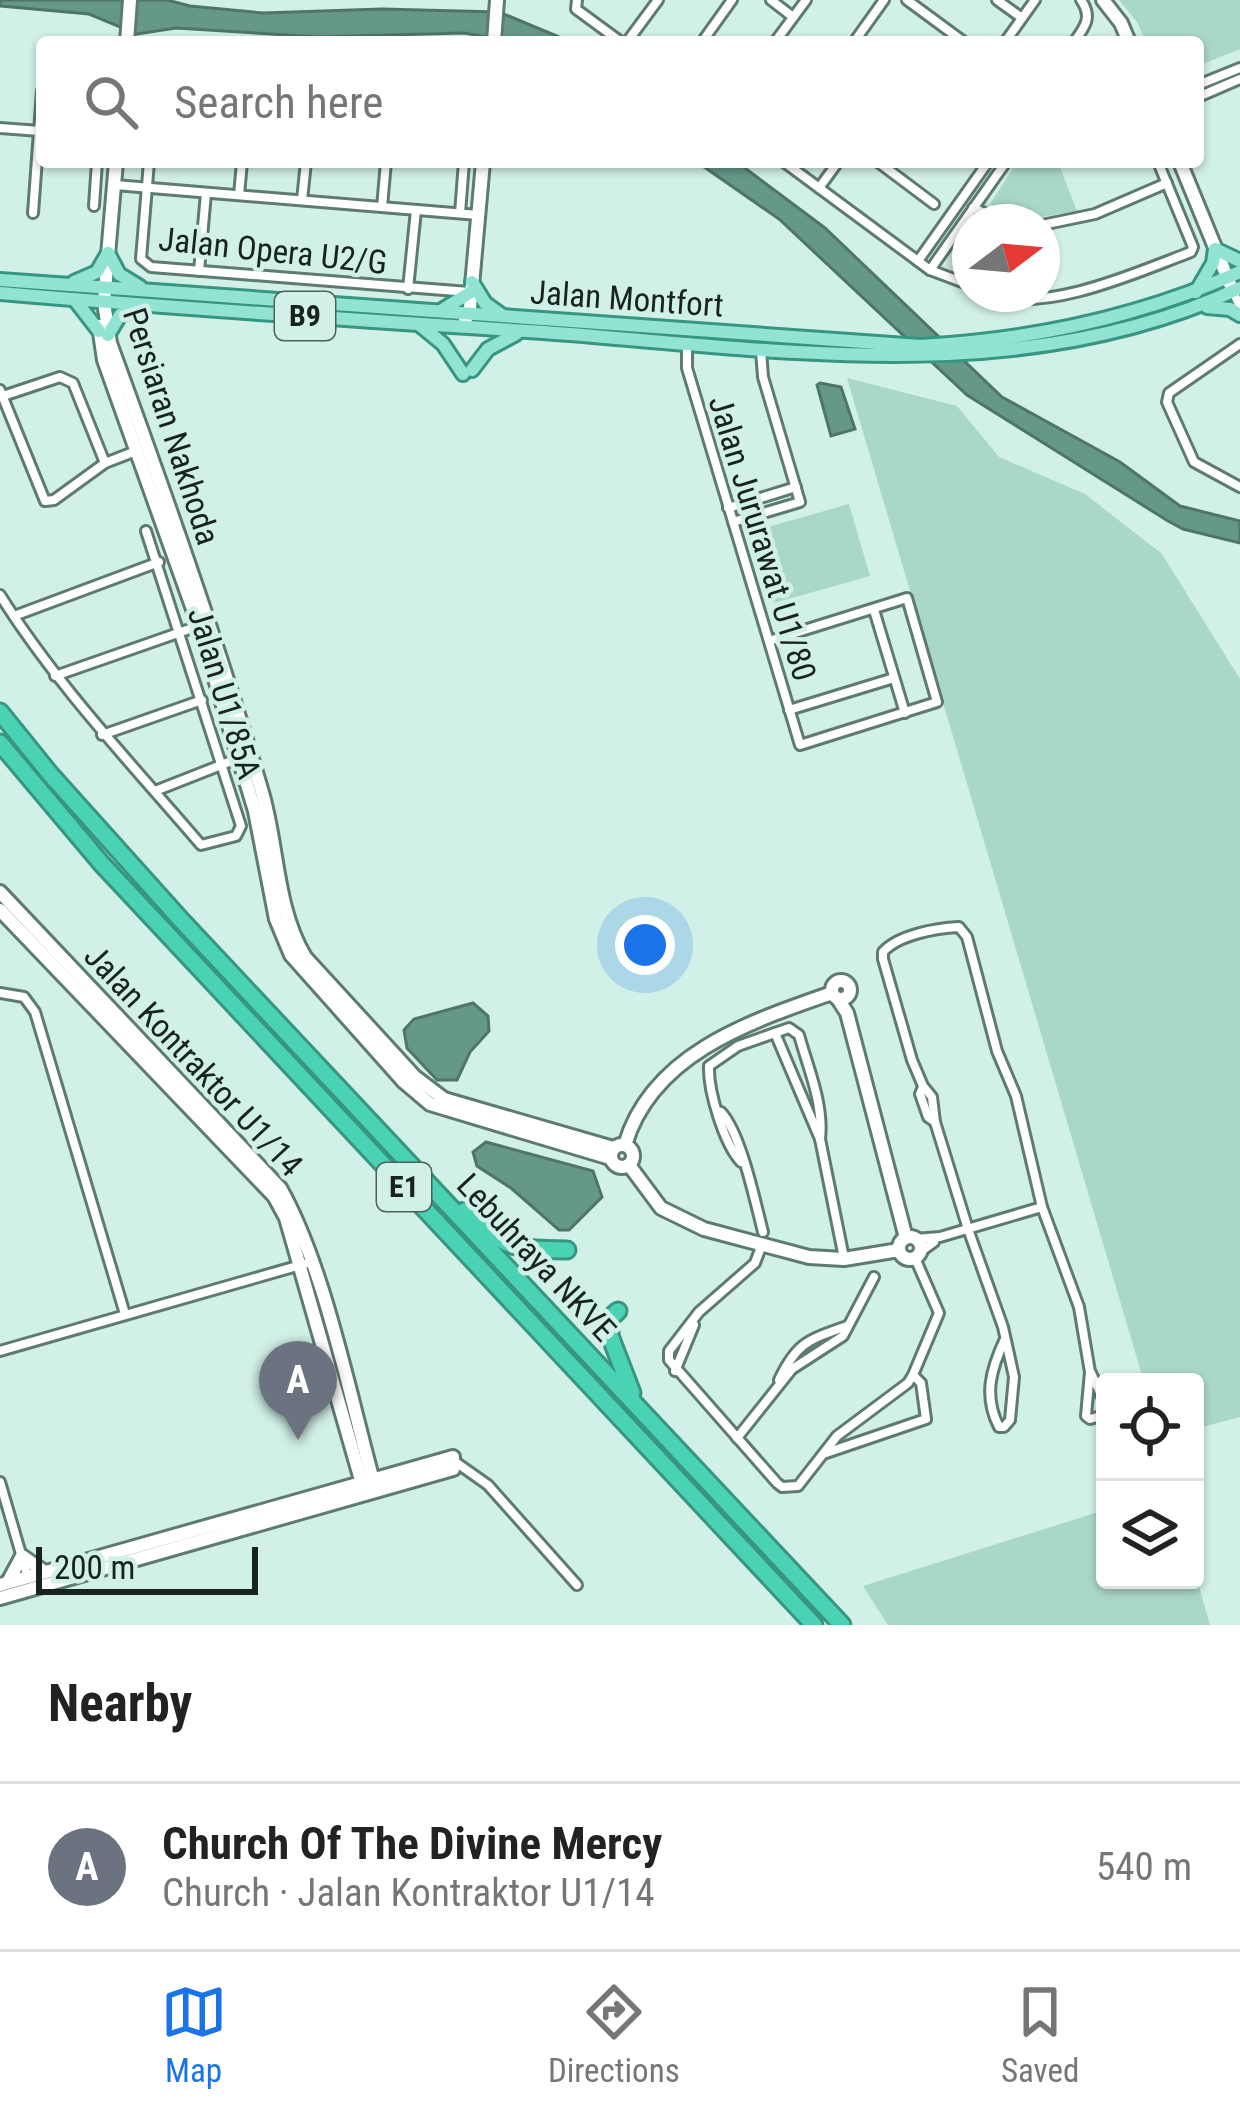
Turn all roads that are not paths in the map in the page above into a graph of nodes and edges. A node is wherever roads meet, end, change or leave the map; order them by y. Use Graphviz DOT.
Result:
graph roads {
  1 [pos="130,0"];
  2 [pos="497,0"];
  3 [pos="658,0"];
  4 [pos="732,0"];
  5 [pos="771,0"];
  6 [pos="806,0"];
  7 [pos="884,0"];
  8 [pos="907,0"];
  9 [pos="997,0"];
  10 [pos="1035,0"];
  11 [pos="1081,0"];
  12 [pos="1103,0"];
  13 [pos="577,5"];
  14 [pos="794,16"];
  15 [pos="1022,18"];
  16 [pos="127,36"];
  17 [pos="494,36"];
  18 [pos="616,36"];
  19 [pos="629,36"];
  20 [pos="705,36"];
  21 [pos="779,36"];
  22 [pos="858,36"];
  23 [pos="956,36"];
  24 [pos="1009,36"];
  25 [pos="1078,36"];
  26 [pos="1127,36"];
  27 [pos="1240,68"];
  28 [pos="1240,79"];
  29 [pos="1204,83"];
  30 [pos="1204,94"];
  31 [pos="0,128"];
  32 [pos="36,132"];
  33 [pos="37,168"];
  34 [pos="97,168"];
  35 [pos="115,168"];
  36 [pos="148,168"];
  37 [pos="241,168"];
  38 [pos="305,168"];
  39 [pos="385,168"];
  40 [pos="464,168"];
  41 [pos="482,168"];
  42 [pos="792,168"];
  43 [pos="834,168"];
  44 [pos="886,168"];
  45 [pos="982,168"];
  46 [pos="1002,168"];
  47 [pos="1160,168"];
  48 [pos="1182,168"];
  49 [pos="1167,184"];
  50 [pos="114,185"];
  51 [pos="146,188"];
  52 [pos="819,188"];
  53 [pos="206,193"];
  54 [pos="239,195"];
  55 [pos="302,200"];
  56 [pos="934,204"];
  57 [pos="977,204"];
  58 [pos="94,206"];
  59 [pos="382,207"];
  60 [pos="416,210"];
  61 [pos="33,213"];
  62 [pos="460,213"];
  63 [pos="478,215"];
  64 [pos="1060,221"];
  65 [pos="952,239"];
  66 [pos="1215,249"];
  67 [pos="108,254"];
  68 [pos="1240,260"];
  69 [pos="918,261"];
  70 [pos="930,270"];
  71 [pos="199,272"];
  72 [pos="952,278"];
  73 [pos="1235,282"];
  74 [pos="67,285"];
  75 [pos="472,287"];
  76 [pos="407,290"];
  77 [pos="1,291"];
  78 [pos="1060,293"];
  79 [pos="104,295"];
  80 [pos="146,298"];
  81 [pos="75,300"];
  82 [pos="1196,300"];
  83 [pos="1240,311"];
  84 [pos="435,313"];
  85 [pos="503,317"];
  86 [pos="469,319"];
  87 [pos="417,324"];
  88 [pos="688,329"];
  89 [pos="523,331"];
  90 [pos="104,333"];
  91 [pos="687,344"];
  92 [pos="1240,344"];
  93 [pos="761,349"];
  94 [pos="875,350"];
  95 [pos="1,393"];
  96 [pos="143,448"];
  97 [pos="105,463"];
  98 [pos="796,487"];
  99 [pos="1240,488"];
  100 [pos="728,508"];
  101 [pos="733,522"];
  102 [pos="146,531"];
  103 [pos="159,562"];
  104 [pos="0,595"];
  105 [pos="874,610"];
  106 [pos="13,616"];
  107 [pos="204,624"];
  108 [pos="180,632"];
  109 [pos="769,641"];
  110 [pos="55,676"];
  111 [pos="894,678"];
  112 [pos="202,700"];
  113 [pos="789,710"];
  114 [pos="0,712"];
  115 [pos="905,713"];
  116 [pos="102,735"];
  117 [pos="0,743"];
  118 [pos="239,758"];
  119 [pos="222,765"];
  120 [pos="155,791"];
  121 [pos="0,892"];
  122 [pos="0,910"];
  123 [pos="0,993"];
  124 [pos="775,1033"];
  125 [pos="332,1084"];
  126 [pos="817,1101"];
  127 [pos="806,1104"];
  128 [pos="820,1139"];
  129 [pos="616,1150"];
  130 [pos="1042,1207"];
  131 [pos="968,1229"];
  132 [pos="762,1240"];
  133 [pos="911,1247"];
  134 [pos="567,1250"];
  135 [pos="844,1259"];
  136 [pos="305,1263"];
  137 [pos="874,1277"];
  138 [pos="618,1311"];
  139 [pos="125,1314"];
  140 [pos="1005,1339"];
  141 [pos="0,1351"];
  142 [pos="1090,1372"];
  143 [pos="913,1375"];
  144 [pos="1096,1384"];
  145 [pos="1096,1417"];
  146 [pos="844,1431"];
  147 [pos="737,1438"];
  148 [pos="862,1440"];
  149 [pos="675,1447"];
  150 [pos="825,1453"];
  151 [pos="454,1461"];
  152 [pos="0,1482"];
  153 [pos="368,1487"];
  154 [pos="22,1556"];
  155 [pos="44,1572"];
  156 [pos="4,1583"];
  157 [pos="30,1583"];
  158 [pos="577,1585"];
  159 [pos="0,1598"];
  160 [pos="814,1625"];
  161 [pos="842,1625"];
  1 -- 16 [label="street"];
  2 -- 17 [label="street"];
  3 -- 19 [label="street"];
  4 -- 20 [label="street"];
  5 -- 14 [label="street"];
  6 -- 14 [label="street"];
  7 -- 22 [label="street"];
  8 -- 23 [label="street"];
  9 -- 15 [label="street"];
  10 -- 15 [label="street"];
  11 -- 25 [label="street"];
  12 -- 26 [label="street"];
  13 -- 18 [label="street"];
  14 -- 21 [label="street"];
  15 -- 24 [label="street"];
  27 -- 29 [label="street"];
  28 -- 30 [label="street"];
  31 -- 32 [label="street"];
  33 -- 61 [label="street"];
  34 -- 58 [label="street"];
  35 -- 50 [label="street, Persiaran Nakhoda"];
  36 -- 51 [label="street"];
  37 -- 54 [label="street"];
  38 -- 55 [label="street"];
  39 -- 59 [label="street"];
  40 -- 62 [label="street"];
  41 -- 63 [label="street"];
  42 -- 52 [label="street"];
  43 -- 52 [label="street"];
  44 -- 56 [label="street"];
  45 -- 69 [label="street"];
  46 -- 57 [label="street"];
  47 -- 49 [label="street"];
  48 -- 66 [label="street"];
  49 -- 64 [label="street"];
  49 -- 78 [label="street"];
  50 -- 51 [label="street"];
  50 -- 67 [label="street, Persiaran Nakhoda"];
  51 -- 53 [label="street"];
  51 -- 71 [label="street, Jalan Opera U2/G"];
  52 -- 69 [label="street"];
  53 -- 54 [label="street"];
  53 -- 71 [label="street"];
  54 -- 55 [label="street"];
  55 -- 59 [label="street"];
  59 -- 60 [label="street"];
  60 -- 62 [label="street"];
  60 -- 76 [label="street"];
  62 -- 63 [label="street"];
  63 -- 75 [label="street"];
  65 -- 70 [label="street"];
  66 -- 68 [label="main road"];
  66 -- 73 [label="street"];
  66 -- 82 [label="main road"];
  67 -- 74 [label="main road"];
  67 -- 79 [label="street, Persiaran Nakhoda"];
  67 -- 80 [label="main road"];
  69 -- 70 [label="street"];
  70 -- 72 [label="street"];
  71 -- 76 [label="street, Jalan Opera U2/G"];
  73 -- 82 [label="main road, Jalan Montfort / B9"];
  73 -- 83 [label="street"];
  74 -- 77 [label="main road, Jalan Montfort / B9"];
  74 -- 79 [label="main road, Jalan Montfort / B9"];
  75 -- 76 [label="street, Jalan Opera U2/G"];
  75 -- 84 [label="main road"];
  75 -- 85 [label="main road"];
  75 -- 86 [label="street"];
  77 -- 81 [label="main road, Jalan Montfort / B9"];
  79 -- 80 [label="main road, Jalan Montfort / B9"];
  79 -- 81 [label="main road, Jalan Montfort / B9"];
  79 -- 90 [label="street, Persiaran Nakhoda"];
  80 -- 84 [label="main road, Jalan Montfort / B9"];
  80 -- 87 [label="main road, Jalan Montfort / B9"];
  80 -- 90 [label="main road"];
  81 -- 90 [label="main road"];
  82 -- 83 [label="main road"];
  82 -- 94 [label="main road, Jalan Montfort / B9"];
  82 -- 94 [label="main road, Jalan Montfort / B9"];
  84 -- 86 [label="main road, Jalan Montfort / B9"];
  85 -- 86 [label="main road, Jalan Montfort / B9"];
  85 -- 88 [label="main road, Jalan Montfort / B9"];
  86 -- 87 [label="main road, Jalan Montfort / B9"];
  86 -- 89 [label="main road, Jalan Montfort / B9"];
  87 -- 89 [label="main road"];
  88 -- 91 [label="street, Jalan Jururawat U1/80"];
  88 -- 94 [label="main road, Jalan Montfort / B9"];
  89 -- 91 [label="main road, Jalan Montfort / B9"];
  90 -- 96 [label="street, Persiaran Nakhoda"];
  91 -- 93 [label="main road, Jalan Montfort / B9"];
  91 -- 100 [label="street, Jalan Jururawat U1/80"];
  92 -- 99 [label="street"];
  93 -- 94 [label="main road, Jalan Montfort / B9"];
  93 -- 98 [label="street"];
  95 -- 97 [label="street"];
  95 -- 97 [label="street"];
  96 -- 97 [label="street"];
  96 -- 107 [label="street, Persiaran Nakhoda"];
  98 -- 100 [label="street"];
  98 -- 101 [label="street"];
  100 -- 101 [label="street, Jalan Jururawat U1/80"];
  101 -- 109 [label="street, Jalan Jururawat U1/80"];
  102 -- 103 [label="street, Jalan U1/85A"];
  103 -- 106 [label="street"];
  103 -- 108 [label="street, Jalan U1/85A"];
  104 -- 106 [label="street"];
  105 -- 109 [label="street"];
  105 -- 111 [label="street"];
  105 -- 115 [label="street"];
  106 -- 110 [label="street"];
  107 -- 108 [label="street"];
  107 -- 118 [label="street, Persiaran Nakhoda"];
  107 -- 129 [label="street, Persiaran Nakhoda"];
  108 -- 110 [label="street"];
  108 -- 112 [label="street, Jalan U1/85A"];
  109 -- 113 [label="street, Jalan Jururawat U1/80"];
  110 -- 116 [label="street"];
  111 -- 113 [label="street"];
  111 -- 115 [label="street"];
  112 -- 116 [label="street"];
  112 -- 119 [label="street, Jalan U1/85A"];
  113 -- 115 [label="street, Jalan Jururawat U1/80"];
  114 -- 125 [label="highway, Lebuhraya NKVE / E1"];
  116 -- 120 [label="street"];
  117 -- 160 [label="highway, Lebuhraya NKVE / E1"];
  118 -- 119 [label="street"];
  118 -- 129 [label="street, Persiaran Nakhoda"];
  119 -- 120 [label="street"];
  119 -- 120 [label="street, Jalan U1/85A"];
  121 -- 136 [label="street, Jalan Kontraktor U1/14"];
  122 -- 136 [label="street, Jalan Kontraktor U1/14"];
  123 -- 139 [label="street"];
  124 -- 126 [label="street"];
  124 -- 127 [label="street"];
  124 -- 132 [label="street"];
  125 -- 134 [label="highway"];
  125 -- 149 [label="highway, Lebuhraya NKVE / E1"];
  126 -- 127 [label="street"];
  126 -- 128 [label="street"];
  127 -- 128 [label="street"];
  128 -- 135 [label="street"];
  129 -- 132 [label="street"];
  129 -- 133 [label="street"];
  130 -- 131 [label="street"];
  130 -- 131 [label="street"];
  130 -- 142 [label="street"];
  131 -- 133 [label="street"];
  131 -- 140 [label="street"];
  132 -- 135 [label="street"];
  132 -- 147 [label="street"];
  133 -- 135 [label="street"];
  133 -- 143 [label="street"];
  136 -- 139 [label="street"];
  136 -- 153 [label="street, Jalan Kontraktor U1/14"];
  137 -- 147 [label="street"];
  138 -- 149 [label="highway"];
  139 -- 141 [label="street"];
  140 -- 140 [label="street"];
  142 -- 144 [label="street"];
  142 -- 145 [label="street"];
  143 -- 146 [label="street"];
  143 -- 148 [label="street"];
  146 -- 148 [label="street"];
  146 -- 150 [label="street"];
  147 -- 150 [label="street"];
  148 -- 150 [label="street"];
  149 -- 161 [label="highway, Lebuhraya NKVE / E1"];
  151 -- 153 [label="street"];
  151 -- 158 [label="street"];
  152 -- 154 [label="street"];
  153 -- 155 [label="street"];
  153 -- 157 [label="street"];
  154 -- 155 [label="street"];
  154 -- 156 [label="street"];
  154 -- 157 [label="street"];
  155 -- 157 [label="street"];
  156 -- 157 [label="street"];
  157 -- 159 [label="street"];
}
